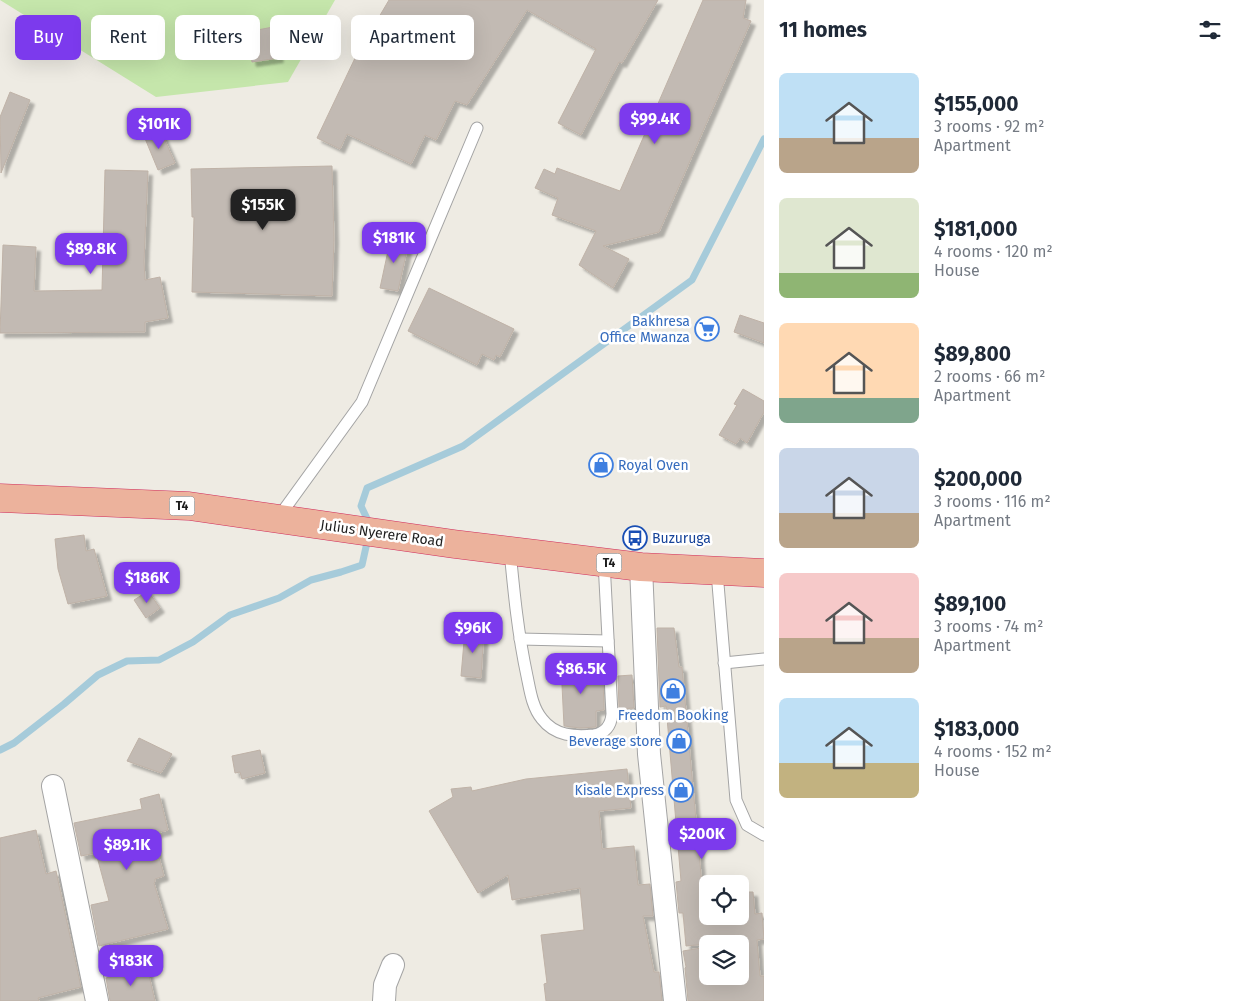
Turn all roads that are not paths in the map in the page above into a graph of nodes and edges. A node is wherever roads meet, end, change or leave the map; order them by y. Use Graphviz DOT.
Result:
graph roads {
  1 [pos="477,128"];
  2 [pos="0,498"];
  3 [pos="278,519"];
  4 [pos="510,551"];
  5 [pos="604,562"];
  6 [pos="641,567"];
  7 [pos="717,572"];
  8 [pos="764,573"];
  9 [pos="520,640"];
  10 [pos="608,640"];
  11 [pos="764,659"];
  12 [pos="724,663"];
  13 [pos="53,786"];
  14 [pos="764,836"];
  15 [pos="393,966"];
  16 [pos="97,1001"];
  17 [pos="384,1001"];
  18 [pos="675,1001"];
  1 -- 3 [label="lane"];
  2 -- 3 [label="highway, Julius Nyerere Road / T4"];
  3 -- 4 [label="highway, Julius Nyerere Road / T4"];
  4 -- 5 [label="highway, Julius Nyerere Road / T4"];
  4 -- 9 [label="lane"];
  5 -- 6 [label="highway, Julius Nyerere Road / T4"];
  5 -- 10 [label="lane"];
  6 -- 7 [label="highway, Julius Nyerere Road / T4"];
  6 -- 18 [label="street"];
  7 -- 8 [label="highway, Julius Nyerere Road / T4"];
  7 -- 12 [label="lane"];
  9 -- 10 [label="lane"];
  9 -- 10 [label="lane"];
  11 -- 12 [label="lane"];
  12 -- 14 [label="lane"];
  13 -- 16 [label="street"];
  15 -- 17 [label="street"];
}
